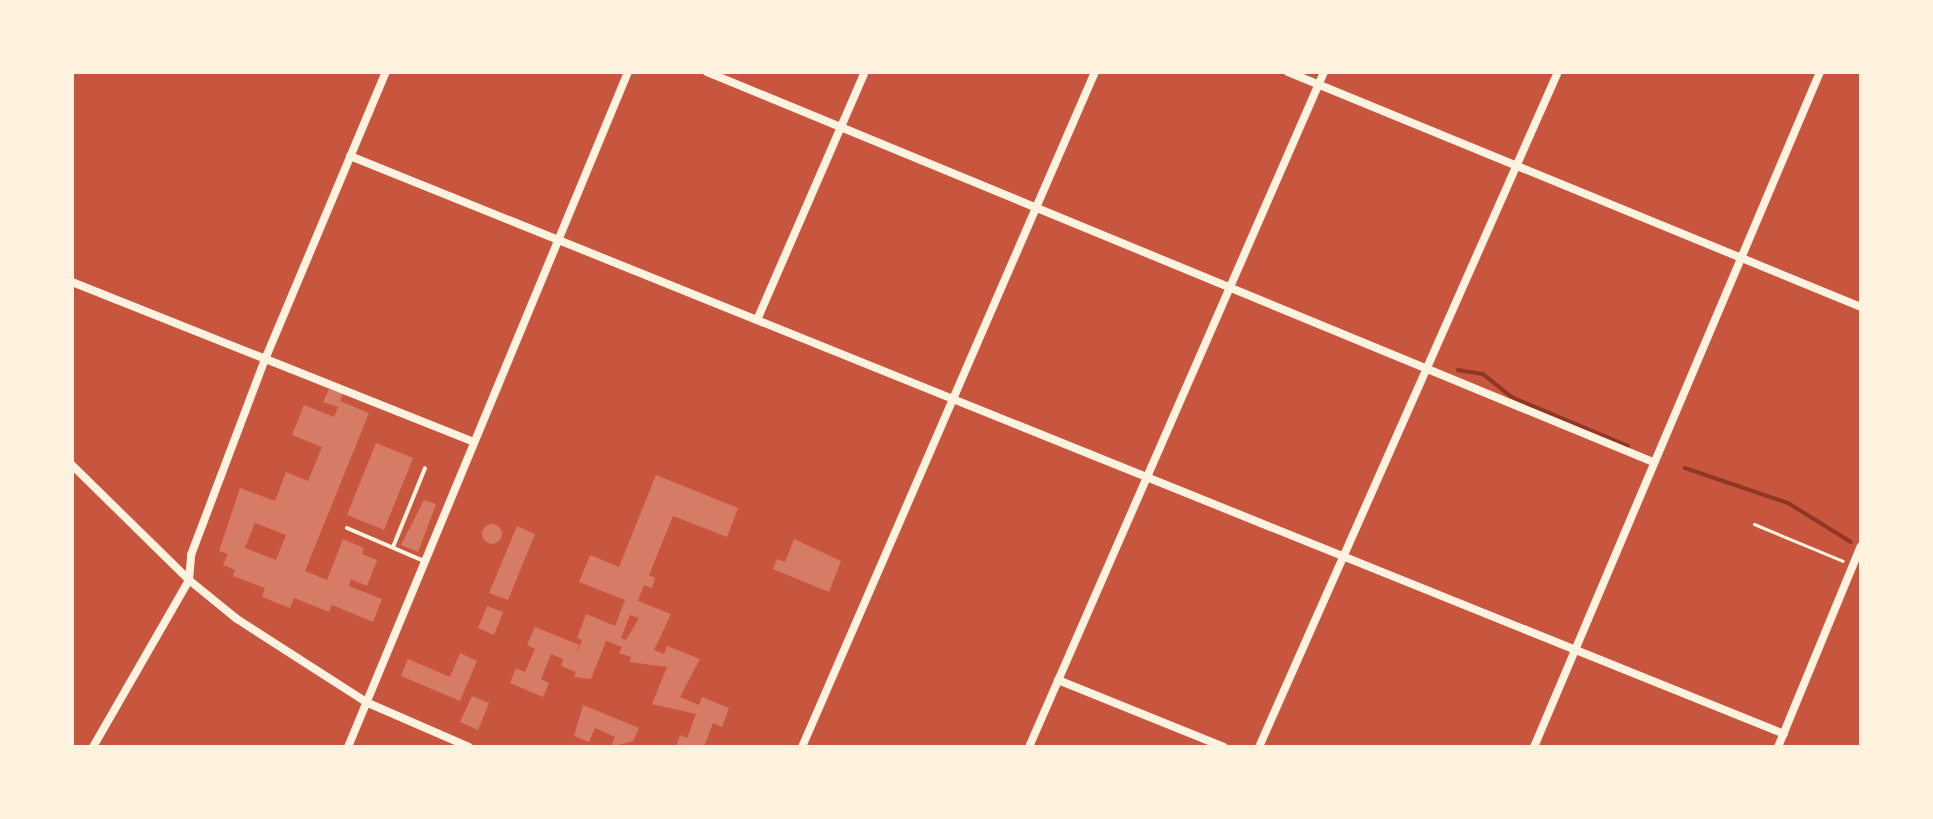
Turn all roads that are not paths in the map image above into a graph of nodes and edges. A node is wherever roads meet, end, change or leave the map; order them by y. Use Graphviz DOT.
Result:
graph roads {
  1 [pos="386,72"];
  2 [pos="628,72"];
  3 [pos="707,72"];
  4 [pos="865,72"];
  5 [pos="1095,72"];
  6 [pos="1288,72"];
  7 [pos="1324,72"];
  8 [pos="1558,72"];
  9 [pos="1820,72"];
  10 [pos="1319,84"];
  11 [pos="843,124"];
  12 [pos="350,156"];
  13 [pos="1517,166"];
  14 [pos="1037,205"];
  15 [pos="560,241"];
  16 [pos="1740,257"];
  17 [pos="72,282"];
  18 [pos="1233,287"];
  19 [pos="1861,307"];
  20 [pos="757,320"];
  21 [pos="266,357"];
  22 [pos="1429,367"];
  23 [pos="951,398"];
  24 [pos="474,442"];
  25 [pos="1653,462"];
  26 [pos="72,465"];
  27 [pos="425,468"];
  28 [pos="1149,479"];
  29 [pos="347,528"];
  30 [pos="1861,546"];
  31 [pos="393,547"];
  32 [pos="1343,560"];
  33 [pos="426,562"];
  34 [pos="189,580"];
  35 [pos="1573,651"];
  36 [pos="1058,680"];
  37 [pos="368,703"];
  38 [pos="1784,734"];
  39 [pos="93,747"];
  40 [pos="348,747"];
  41 [pos="469,747"];
  42 [pos="802,747"];
  43 [pos="1029,747"];
  44 [pos="1224,747"];
  45 [pos="1259,747"];
  46 [pos="1534,747"];
  47 [pos="1778,747"];
  1 -- 12 [label="street"];
  2 -- 15 [label="street"];
  3 -- 11 [label="street"];
  4 -- 11 [label="street"];
  5 -- 14 [label="street"];
  6 -- 10 [label="street"];
  7 -- 10 [label="street"];
  8 -- 13 [label="street"];
  9 -- 16 [label="street"];
  10 -- 13 [label="street"];
  10 -- 18 [label="street"];
  11 -- 14 [label="street"];
  11 -- 20 [label="street"];
  12 -- 15 [label="street"];
  12 -- 21 [label="street"];
  13 -- 16 [label="street"];
  13 -- 22 [label="street"];
  14 -- 18 [label="street"];
  14 -- 23 [label="street"];
  15 -- 20 [label="street"];
  15 -- 24 [label="street"];
  16 -- 19 [label="street"];
  16 -- 25 [label="street"];
  17 -- 21 [label="street"];
  18 -- 22 [label="street"];
  18 -- 28 [label="street"];
  20 -- 23 [label="street"];
  21 -- 24 [label="street"];
  21 -- 34 [label="street"];
  22 -- 25 [label="street"];
  22 -- 32 [label="street"];
  23 -- 28 [label="street"];
  23 -- 42 [label="street"];
  24 -- 33 [label="street"];
  25 -- 35 [label="street"];
  26 -- 34 [label="street"];
  27 -- 31 [label="lane"];
  28 -- 32 [label="street"];
  28 -- 36 [label="street"];
  29 -- 31 [label="lane"];
  30 -- 38 [label="street"];
  31 -- 33 [label="lane"];
  32 -- 35 [label="street"];
  32 -- 45 [label="street"];
  33 -- 37 [label="street"];
  34 -- 37 [label="street"];
  34 -- 39 [label="street"];
  35 -- 38 [label="street"];
  35 -- 46 [label="street"];
  36 -- 43 [label="street"];
  36 -- 44 [label="street"];
  37 -- 40 [label="street"];
  37 -- 41 [label="street"];
  38 -- 47 [label="street"];
}
